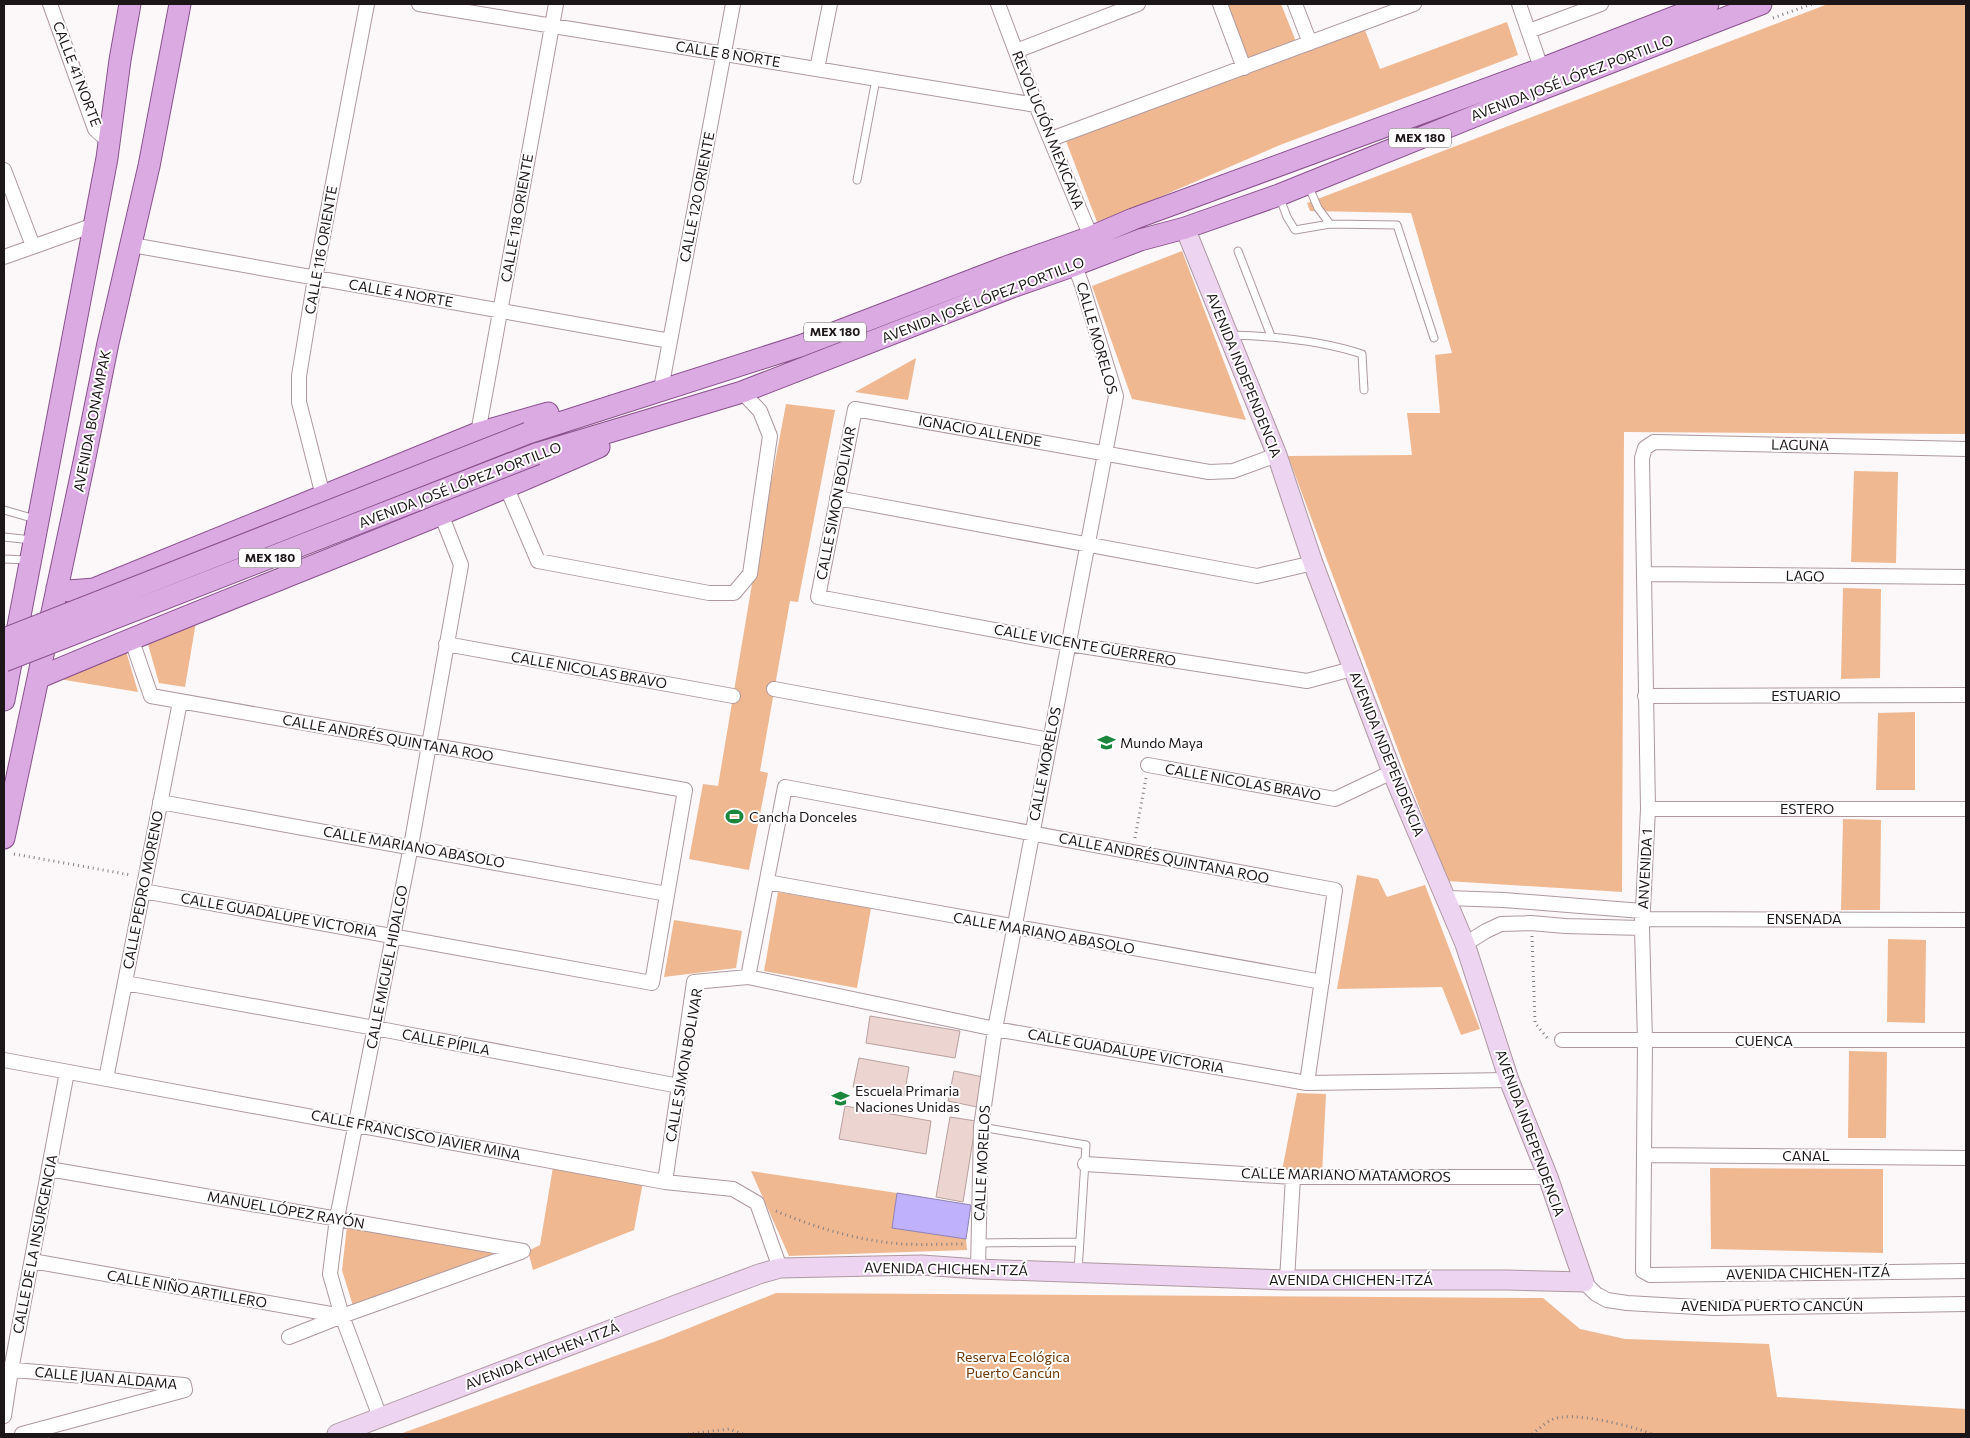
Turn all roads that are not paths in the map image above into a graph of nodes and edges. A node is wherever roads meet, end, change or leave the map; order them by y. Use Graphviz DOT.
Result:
graph roads {
  1 [pos="50,4"];
  2 [pos="130,4"];
  3 [pos="180,4"];
  4 [pos="367,4"];
  5 [pos="419,4"];
  6 [pos="556,4"];
  7 [pos="733,4"];
  8 [pos="830,4"];
  9 [pos="998,4"];
  10 [pos="1138,4"];
  11 [pos="1220,4"];
  12 [pos="1295,4"];
  13 [pos="1414,4"];
  14 [pos="1519,4"];
  15 [pos="1601,4"];
  16 [pos="1708,4"];
  17 [pos="1762,4"];
  18 [pos="552,26"];
  19 [pos="1529,32"];
  20 [pos="1310,43"];
  21 [pos="1016,50"];
  22 [pos="724,54"];
  23 [pos="1244,68"];
  24 [pos="817,69"];
  25 [pos="1544,78"];
  26 [pos="876,79"];
  27 [pos="1036,105"];
  28 [pos="1051,140"];
  29 [pos="109,142"];
  30 [pos="4,170"];
  31 [pos="857,180"];
  32 [pos="1307,183"];
  33 [pos="1278,195"];
  34 [pos="1330,224"];
  35 [pos="94,225"];
  36 [pos="1185,228"];
  37 [pos="1091,237"];
  38 [pos="132,245"];
  39 [pos="33,246"];
  40 [pos="1066,247"];
  41 [pos="1238,251"];
  42 [pos="4,257"];
  43 [pos="1098,257"];
  44 [pos="1075,266"];
  45 [pos="315,278"];
  46 [pos="500,311"];
  47 [pos="1227,335"];
  48 [pos="1271,336"];
  49 [pos="1434,338"];
  50 [pos="74,339"];
  51 [pos="670,341"];
  52 [pos="108,343"];
  53 [pos="661,389"];
  54 [pos="1364,390"];
  55 [pos="742,392"];
  56 [pos="855,409"];
  57 [pos="675,413"];
  58 [pos="478,433"];
  59 [pos="1966,449"];
  60 [pos="1105,452"];
  61 [pos="1277,455"];
  62 [pos="1642,458"];
  63 [pos="506,486"];
  64 [pos="323,496"];
  65 [pos="837,498"];
  66 [pos="4,510"];
  67 [pos="442,514"];
  68 [pos="4,537"];
  69 [pos="34,540"];
  70 [pos="1088,544"];
  71 [pos="4,559"];
  72 [pos="1313,563"];
  73 [pos="1644,574"];
  74 [pos="1966,578"];
  75 [pos="120,580"];
  76 [pos="57,588"];
  77 [pos="818,597"];
  78 [pos="23,600"];
  79 [pos="4,619"];
  80 [pos="133,637"];
  81 [pos="4,639"];
  82 [pos="446,644"];
  83 [pos="1068,644"];
  84 [pos="4,661"];
  85 [pos="1352,669"];
  86 [pos="38,678"];
  87 [pos="774,689"];
  88 [pos="1966,695"];
  89 [pos="733,696"];
  90 [pos="1645,696"];
  91 [pos="4,700"];
  92 [pos="180,702"];
  93 [pos="1050,740"];
  94 [pos="429,744"];
  95 [pos="1148,765"];
  96 [pos="1392,772"];
  97 [pos="160,802"];
  98 [pos="1648,809"];
  99 [pos="1966,809"];
  100 [pos="1032,833"];
  101 [pos="8,846"];
  102 [pos="411,846"];
  103 [pos="767,882"];
  104 [pos="144,884"];
  105 [pos="667,894"];
  106 [pos="1447,898"];
  107 [pos="1642,919"];
  108 [pos="1966,920"];
  109 [pos="1014,927"];
  110 [pos="393,936"];
  111 [pos="1465,944"];
  112 [pos="748,977"];
  113 [pos="1322,982"];
  114 [pos="125,983"];
  115 [pos="375,1028"];
  116 [pos="995,1028"];
  117 [pos="1562,1040"];
  118 [pos="1966,1040"];
  119 [pos="1646,1041"];
  120 [pos="4,1060"];
  121 [pos="67,1072"];
  122 [pos="106,1078"];
  123 [pos="1509,1080"];
  124 [pos="1307,1083"];
  125 [pos="679,1086"];
  126 [pos="355,1124"];
  127 [pos="982,1127"];
  128 [pos="1645,1155"];
  129 [pos="1966,1158"];
  130 [pos="1084,1164"];
  131 [pos="49,1168"];
  132 [pos="1293,1177"];
  133 [pos="1548,1177"];
  134 [pos="664,1182"];
  135 [pos="337,1218"];
  136 [pos="1080,1242"];
  137 [pos="978,1243"];
  138 [pos="32,1261"];
  139 [pos="780,1268"];
  140 [pos="978,1270"];
  141 [pos="1966,1271"];
  142 [pos="1078,1272"];
  143 [pos="1650,1275"];
  144 [pos="1287,1280"];
  145 [pos="1584,1282"];
  146 [pos="1966,1304"];
  147 [pos="342,1316"];
  148 [pos="289,1337"];
  149 [pos="7,1370"];
  150 [pos="4,1416"];
  151 [pos="380,1417"];
  152 [pos="22,1434"];
  153 [pos="337,1434"];
  1 -- 29 [label="street, CALLE 41 NORTE"];
  2 -- 29 [label="main road"];
  3 -- 38 [label="main road, AVENIDA BONAMPAK"];
  4 -- 45 [label="street, CALLE 116 ORIENTE"];
  5 -- 18 [label="street, CALLE 8 NORTE"];
  6 -- 18 [label="street, CALLE 118 ORIENTE"];
  7 -- 22 [label="street, CALLE 120 ORIENTE"];
  8 -- 24 [label="street"];
  9 -- 21 [label="street, REVOLUCIÓN MEXICANA"];
  10 -- 21 [label="street"];
  11 -- 23 [label="street"];
  12 -- 20 [label="street"];
  13 -- 20 [label="street"];
  14 -- 19 [label="street"];
  15 -- 19 [label="street"];
  16 -- 25 [label="main road, AVENIDA JOSÉ LÓPEZ PORTILLO / MEX 180"];
  17 -- 25 [label="main road, AVENIDA JOSÉ LÓPEZ PORTILLO / MEX 180"];
  18 -- 22 [label="street, CALLE 8 NORTE"];
  18 -- 46 [label="street, CALLE 118 ORIENTE"];
  19 -- 25 [label="street"];
  20 -- 23 [label="street"];
  21 -- 27 [label="street, REVOLUCIÓN MEXICANA"];
  22 -- 24 [label="street, CALLE 8 NORTE"];
  22 -- 51 [label="street, CALLE 120 ORIENTE"];
  23 -- 28 [label="street"];
  24 -- 26 [label="street, CALLE 8 NORTE"];
  25 -- 32 [label="main road, AVENIDA JOSÉ LÓPEZ PORTILLO / MEX 180"];
  25 -- 37 [label="main road, AVENIDA JOSÉ LÓPEZ PORTILLO / MEX 180"];
  26 -- 27 [label="street, CALLE 8 NORTE"];
  26 -- 31 [label="lane"];
  27 -- 28 [label="street, REVOLUCIÓN MEXICANA"];
  28 -- 37 [label="street, REVOLUCIÓN MEXICANA"];
  29 -- 35 [label="main road"];
  30 -- 39 [label="street"];
  32 -- 33 [label="main road, AVENIDA JOSÉ LÓPEZ PORTILLO / MEX 180"];
  32 -- 34 [label="lane"];
  33 -- 34 [label="lane"];
  33 -- 36 [label="main road, AVENIDA JOSÉ LÓPEZ PORTILLO / MEX 180"];
  34 -- 49 [label="lane"];
  35 -- 39 [label="street"];
  35 -- 50 [label="main road"];
  36 -- 43 [label="main road, AVENIDA JOSÉ LÓPEZ PORTILLO / MEX 180"];
  36 -- 47 [label="street, AVENIDA INDEPENDENCIA"];
  37 -- 40 [label="main road, AVENIDA JOSÉ LÓPEZ PORTILLO / MEX 180"];
  37 -- 43 [label="street, REVOLUCIÓN MEXICANA"];
  38 -- 45 [label="street, CALLE 4 NORTE"];
  38 -- 52 [label="main road, AVENIDA BONAMPAK"];
  39 -- 42 [label="street"];
  40 -- 44 [label="street"];
  40 -- 53 [label="main road, AVENIDA JOSÉ LÓPEZ PORTILLO / MEX 180"];
  41 -- 48 [label="lane"];
  43 -- 44 [label="main road, AVENIDA JOSÉ LÓPEZ PORTILLO / MEX 180"];
  44 -- 55 [label="main road, AVENIDA JOSÉ LÓPEZ PORTILLO / MEX 180"];
  44 -- 60 [label="street, CALLE MORELOS"];
  45 -- 46 [label="street, CALLE 4 NORTE"];
  45 -- 64 [label="street, CALLE 116 ORIENTE"];
  46 -- 51 [label="street, CALLE 4 NORTE"];
  46 -- 58 [label="street, CALLE 118 ORIENTE"];
  47 -- 48 [label="lane"];
  47 -- 61 [label="street, AVENIDA INDEPENDENCIA"];
  48 -- 54 [label="lane"];
  50 -- 52 [label="main road"];
  50 -- 69 [label="main road"];
  51 -- 53 [label="street, CALLE 120 ORIENTE"];
  52 -- 76 [label="main road, AVENIDA BONAMPAK"];
  53 -- 58 [label="main road"];
  53 -- 81 [label="main road, AVENIDA JOSÉ LÓPEZ PORTILLO / MEX 180, bridge"];
  55 -- 57 [label="main road, AVENIDA JOSÉ LÓPEZ PORTILLO / MEX 180"];
  55 -- 63 [label="street"];
  56 -- 60 [label="street, IGNACIO ALLENDE"];
  56 -- 65 [label="street, CALLE SIMON BOLIVAR"];
  57 -- 63 [label="main road"];
  57 -- 84 [label="main road, AVENIDA JOSÉ LÓPEZ PORTILLO / MEX 180, bridge"];
  58 -- 64 [label="main road"];
  59 -- 62 [label="street, LAGUNA"];
  60 -- 61 [label="street, IGNACIO ALLENDE"];
  60 -- 70 [label="street, CALLE MORELOS"];
  61 -- 72 [label="street, AVENIDA INDEPENDENCIA"];
  62 -- 73 [label="street, ANVENIDA 1"];
  63 -- 67 [label="main road"];
  64 -- 75 [label="main road"];
  65 -- 70 [label="street"];
  65 -- 77 [label="street, CALLE SIMON BOLIVAR"];
  66 -- 69 [label="lane"];
  67 -- 80 [label="main road"];
  67 -- 82 [label="street, CALLE MIGUEL HIDALGO"];
  68 -- 69 [label="lane"];
  69 -- 71 [label="lane"];
  69 -- 78 [label="main road"];
  70 -- 72 [label="street"];
  70 -- 83 [label="street, CALLE MORELOS"];
  72 -- 85 [label="street, AVENIDA INDEPENDENCIA"];
  73 -- 74 [label="street, LAGO"];
  73 -- 90 [label="street, ANVENIDA 1"];
  75 -- 76 [label="main road"];
  75 -- 80 [label="main road"];
  76 -- 86 [label="main road, AVENIDA BONAMPAK"];
  77 -- 83 [label="street, CALLE VICENTE GUERRERO"];
  78 -- 79 [label="main road"];
  78 -- 91 [label="main road"];
  80 -- 86 [label="main road"];
  80 -- 92 [label="street, CALLE ANDRÉS QUINTANA ROO"];
  82 -- 89 [label="street, CALLE NICOLAS BRAVO"];
  82 -- 94 [label="street, CALLE MIGUEL HIDALGO"];
  83 -- 85 [label="street, CALLE VICENTE GUERRERO"];
  83 -- 93 [label="street, CALLE MORELOS"];
  85 -- 96 [label="street, AVENIDA INDEPENDENCIA"];
  86 -- 101 [label="main road, AVENIDA BONAMPAK"];
  87 -- 93 [label="street"];
  88 -- 90 [label="street, ESTUARIO"];
  90 -- 98 [label="street, ANVENIDA 1"];
  92 -- 94 [label="street, CALLE ANDRÉS QUINTANA ROO"];
  92 -- 97 [label="street, CALLE PEDRO MORENO"];
  93 -- 100 [label="street, CALLE MORELOS"];
  94 -- 102 [label="street, CALLE MIGUEL HIDALGO"];
  94 -- 105 [label="street, CALLE ANDRÉS QUINTANA ROO"];
  95 -- 96 [label="street, CALLE NICOLAS BRAVO"];
  96 -- 106 [label="street, AVENIDA INDEPENDENCIA"];
  97 -- 102 [label="street, CALLE MARIANO ABASOLO"];
  97 -- 104 [label="street, CALLE PEDRO MORENO"];
  98 -- 99 [label="street, ESTERO"];
  98 -- 107 [label="street, ANVENIDA 1"];
  100 -- 103 [label="street, CALLE ANDRÉS QUINTANA ROO"];
  100 -- 109 [label="street, CALLE MORELOS"];
  100 -- 113 [label="street, CALLE ANDRÉS QUINTANA ROO"];
  102 -- 105 [label="street, CALLE MARIANO ABASOLO"];
  102 -- 110 [label="street, CALLE MIGUEL HIDALGO"];
  103 -- 109 [label="street, CALLE MARIANO ABASOLO"];
  103 -- 112 [label="street"];
  104 -- 110 [label="street, CALLE GUADALUPE VICTORIA"];
  104 -- 114 [label="street, CALLE PEDRO MORENO"];
  105 -- 110 [label="street, CALLE GUADALUPE VICTORIA"];
  106 -- 107 [label="street, ENSENADA"];
  106 -- 111 [label="street, AVENIDA INDEPENDENCIA"];
  107 -- 108 [label="street, ENSENADA"];
  107 -- 111 [label="street, ENSENADA"];
  107 -- 119 [label="street, ANVENIDA 1"];
  109 -- 113 [label="street, CALLE MARIANO ABASOLO"];
  109 -- 116 [label="street, CALLE MORELOS"];
  110 -- 115 [label="street, CALLE MIGUEL HIDALGO"];
  111 -- 123 [label="street, AVENIDA INDEPENDENCIA"];
  112 -- 116 [label="street, CALLE GUADALUPE VICTORIA"];
  112 -- 125 [label="street, CALLE SIMON BOLIVAR"];
  113 -- 124 [label="street"];
  114 -- 115 [label="street, CALLE PÍPILA"];
  114 -- 122 [label="street, CALLE PEDRO MORENO"];
  115 -- 125 [label="street, CALLE PÍPILA"];
  115 -- 126 [label="street, CALLE MIGUEL HIDALGO"];
  116 -- 124 [label="street, CALLE GUADALUPE VICTORIA"];
  116 -- 127 [label="street, CALLE MORELOS"];
  117 -- 119 [label="street, CUENCA"];
  118 -- 119 [label="street, CUENCA"];
  119 -- 128 [label="street, ANVENIDA 1"];
  120 -- 121 [label="street, CALLE FRANCISCO JAVIER MINA"];
  121 -- 122 [label="street, CALLE FRANCISCO JAVIER MINA"];
  121 -- 131 [label="street, CALLE DE LA INSURGENCIA"];
  122 -- 126 [label="street, CALLE FRANCISCO JAVIER MINA"];
  123 -- 124 [label="street, CALLE GUADALUPE VICTORIA"];
  123 -- 133 [label="street, AVENIDA INDEPENDENCIA"];
  125 -- 134 [label="street, CALLE SIMON BOLIVAR"];
  126 -- 134 [label="street, CALLE FRANCISCO JAVIER MINA"];
  126 -- 135 [label="street, CALLE MIGUEL HIDALGO"];
  127 -- 130 [label="lane"];
  127 -- 137 [label="street, CALLE MORELOS"];
  128 -- 129 [label="street, CANAL"];
  128 -- 143 [label="street, ANVENIDA 1"];
  130 -- 132 [label="street, CALLE MARIANO MATAMOROS"];
  130 -- 136 [label="lane"];
  131 -- 135 [label="street, MANUEL LÓPEZ RAYÓN"];
  131 -- 138 [label="street, CALLE DE LA INSURGENCIA"];
  132 -- 133 [label="street, CALLE MARIANO MATAMOROS"];
  132 -- 144 [label="street"];
  133 -- 145 [label="street, AVENIDA INDEPENDENCIA"];
  134 -- 139 [label="street, CALLE FRANCISCO JAVIER MINA"];
  135 -- 147 [label="street, CALLE MIGUEL HIDALGO"];
  135 -- 147 [label="street, MANUEL LÓPEZ RAYÓN"];
  136 -- 137 [label="lane"];
  136 -- 142 [label="lane"];
  137 -- 140 [label="street, CALLE MORELOS"];
  138 -- 147 [label="street, CALLE NIÑO ARTILLERO"];
  138 -- 149 [label="street, CALLE DE LA INSURGENCIA"];
  139 -- 140 [label="street, AVENIDA CHICHEN-ITZÁ"];
  139 -- 151 [label="street, AVENIDA CHICHEN-ITZÁ"];
  140 -- 142 [label="street, AVENIDA CHICHEN-ITZÁ"];
  141 -- 143 [label="street, AVENIDA CHICHEN-ITZÁ"];
  142 -- 144 [label="street, AVENIDA CHICHEN-ITZÁ"];
  144 -- 145 [label="street, AVENIDA CHICHEN-ITZÁ"];
  145 -- 146 [label="street, AVENIDA PUERTO CANCÚN"];
  147 -- 148 [label="street"];
  147 -- 151 [label="street, CALLE MIGUEL HIDALGO"];
  149 -- 150 [label="street, CALLE DE LA INSURGENCIA"];
  149 -- 152 [label="street, CALLE JUAN ALDAMA"];
  151 -- 153 [label="street, AVENIDA CHICHEN-ITZÁ"];
}
